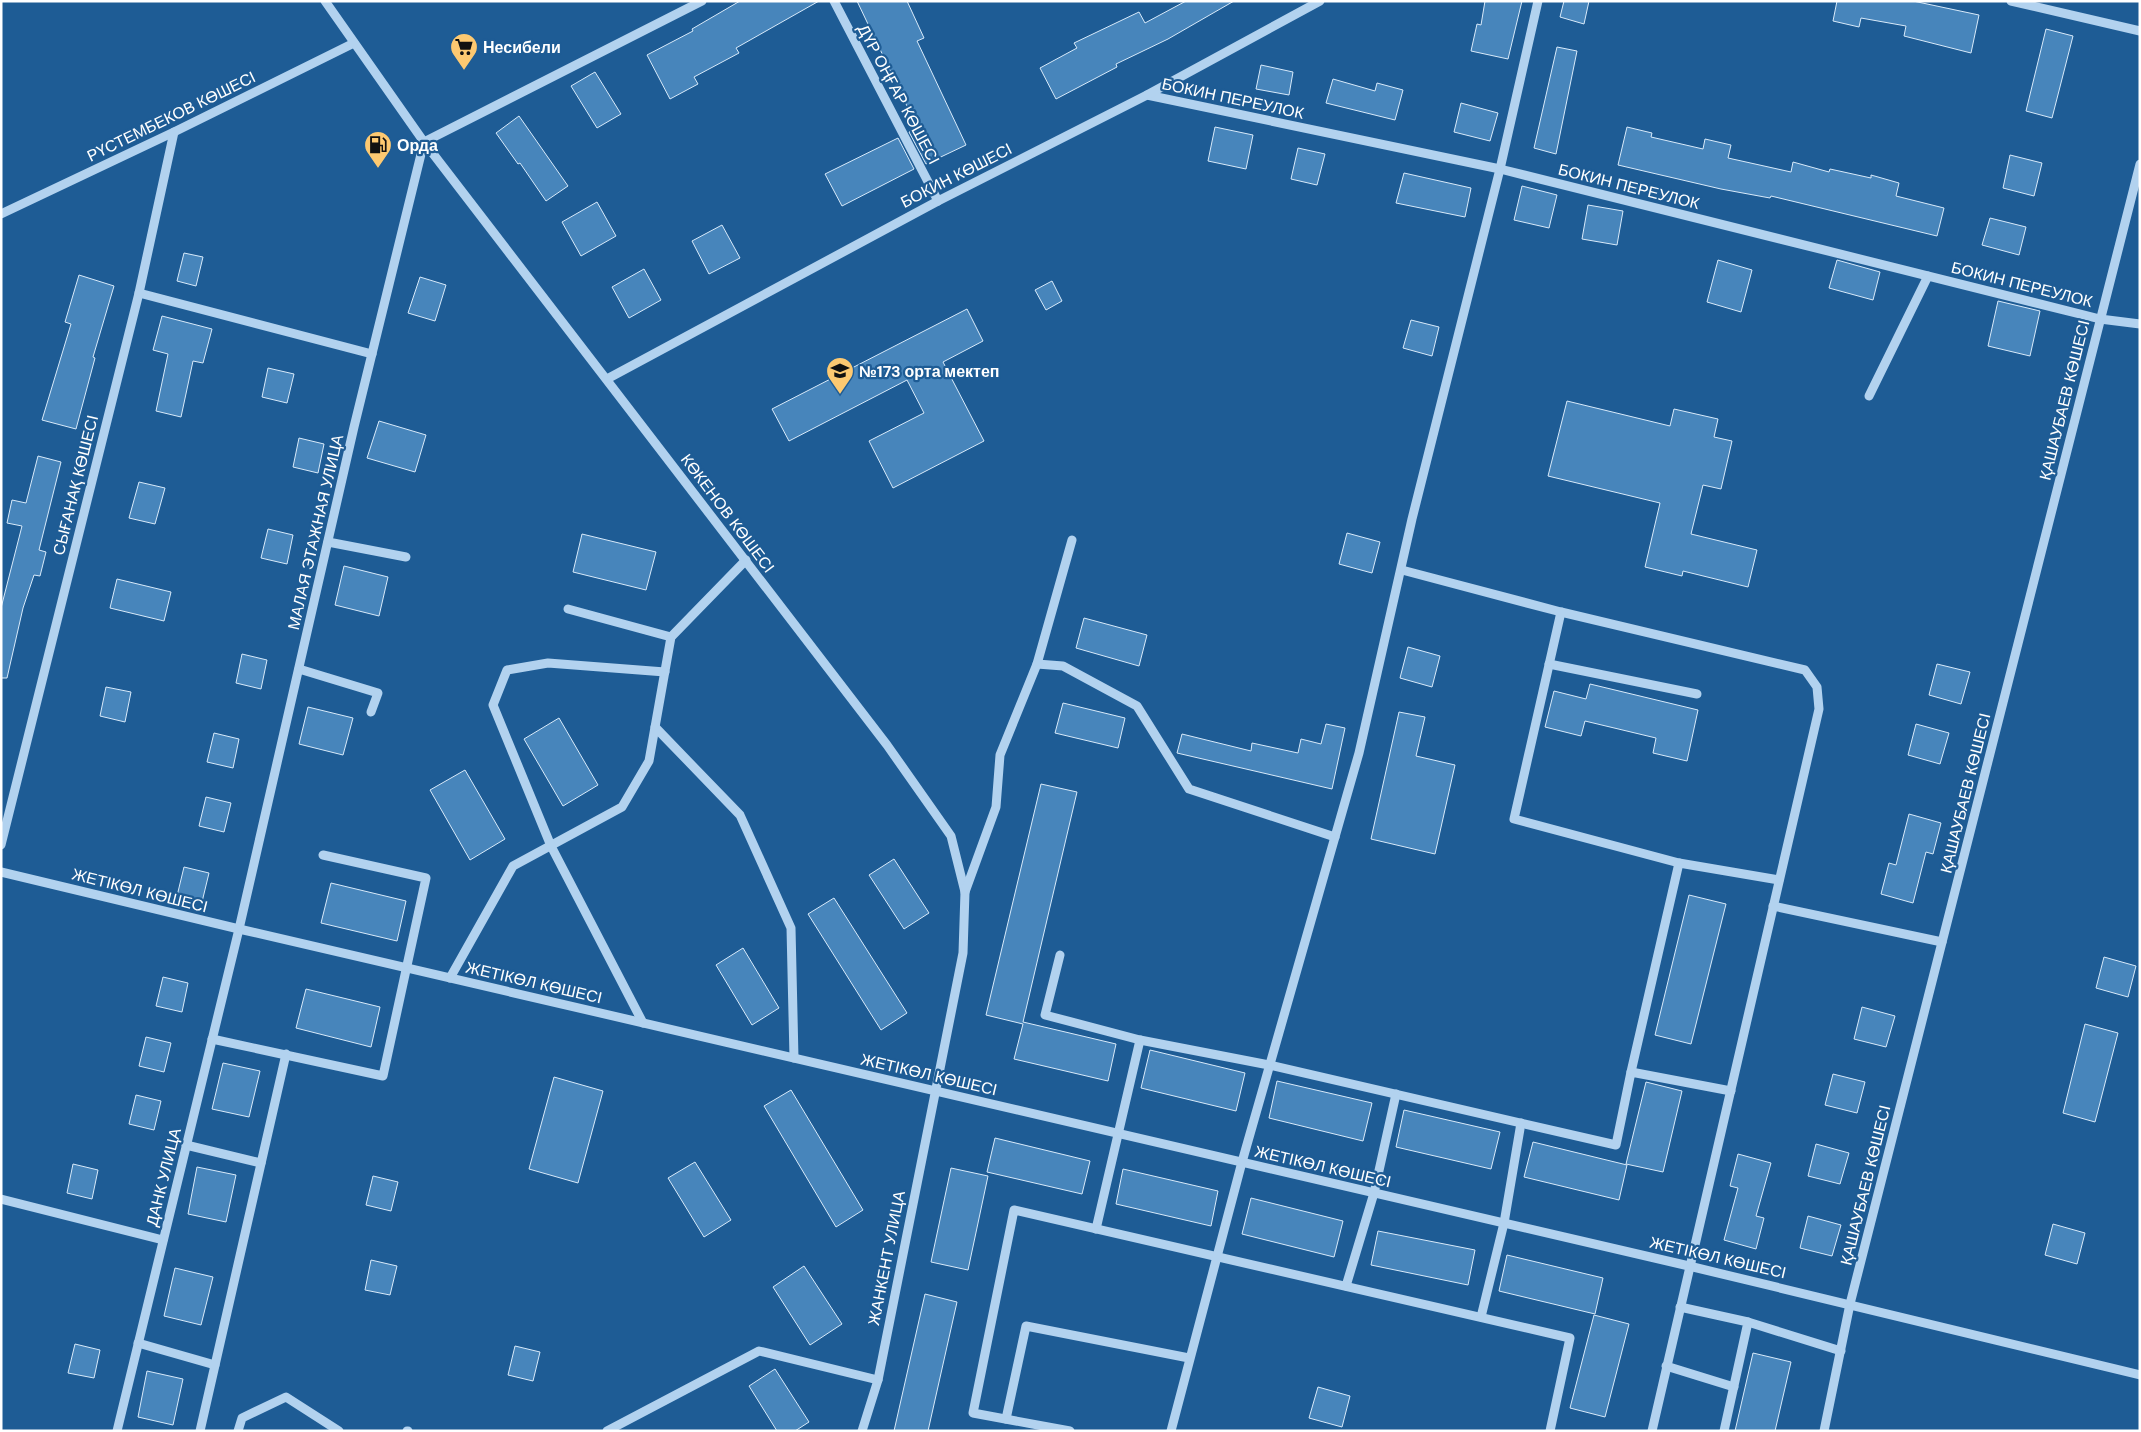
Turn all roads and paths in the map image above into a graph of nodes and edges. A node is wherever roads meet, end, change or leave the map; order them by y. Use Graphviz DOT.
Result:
graph roads {
  1 [pos="325,1"];
  2 [pos="702,1"];
  3 [pos="834,1"];
  4 [pos="1320,1"];
  5 [pos="1538,1"];
  6 [pos="2011,1"];
  7 [pos="2140,32"];
  8 [pos="354,43"];
  9 [pos="1147,95"];
  10 [pos="174,132"];
  11 [pos="424,142"];
  12 [pos="2140,164"];
  13 [pos="1500,169"];
  14 [pos="938,200"];
  15 [pos="1,214"];
  16 [pos="1928,276"];
  17 [pos="139,293"];
  18 [pos="2100,319"];
  19 [pos="2140,324"];
  20 [pos="372,354"];
  21 [pos="607,379"];
  22 [pos="1869,396"];
  23 [pos="1072,540"];
  24 [pos="328,542"];
  25 [pos="406,558"];
  26 [pos="746,560"];
  27 [pos="1402,570"];
  28 [pos="568,609"];
  29 [pos="1561,612"];
  30 [pos="672,637"];
  31 [pos="1037,664"];
  32 [pos="1549,664"];
  33 [pos="298,669"];
  34 [pos="665,672"];
  35 [pos="1697,694"];
  36 [pos="371,712"];
  37 [pos="655,727"];
  38 [pos="1334,837"];
  39 [pos="1,845"];
  40 [pos="552,846"];
  41 [pos="323,855"];
  42 [pos="1679,863"];
  43 [pos="1,872"];
  44 [pos="1779,880"];
  45 [pos="965,892"];
  46 [pos="1773,906"];
  47 [pos="238,929"];
  48 [pos="1942,942"];
  49 [pos="1060,955"];
  50 [pos="408,969"];
  51 [pos="450,978"];
  52 [pos="643,1023"];
  53 [pos="212,1039"];
  54 [pos="1140,1040"];
  55 [pos="286,1054"];
  56 [pos="794,1058"];
  57 [pos="1269,1065"];
  58 [pos="1631,1072"];
  59 [pos="934,1090"];
  60 [pos="1731,1091"];
  61 [pos="1396,1094"];
  62 [pos="1522,1123"];
  63 [pos="1120,1133"];
  64 [pos="186,1145"];
  65 [pos="1242,1162"];
  66 [pos="261,1163"];
  67 [pos="1374,1193"];
  68 [pos="1,1199"];
  69 [pos="1504,1223"];
  70 [pos="1096,1229"];
  71 [pos="163,1240"];
  72 [pos="1217,1256"];
  73 [pos="1689,1266"];
  74 [pos="1346,1286"];
  75 [pos="1850,1304"];
  76 [pos="1680,1307"];
  77 [pos="1481,1317"];
  78 [pos="1748,1322"];
  79 [pos="138,1343"];
  80 [pos="1840,1351"];
  81 [pos="1189,1358"];
  82 [pos="215,1365"];
  83 [pos="1666,1366"];
  84 [pos="2140,1375"];
  85 [pos="878,1380"];
  86 [pos="1734,1387"];
  87 [pos="1006,1419"];
  88 [pos="117,1431"];
  89 [pos="200,1431"];
  90 [pos="238,1431"];
  91 [pos="339,1431"];
  92 [pos="607,1431"];
  93 [pos="862,1431"];
  94 [pos="1070,1431"];
  95 [pos="1171,1431"];
  96 [pos="1550,1431"];
  97 [pos="1652,1431"];
  98 [pos="1724,1431"];
  99 [pos="1824,1431"];
  1 -- 8 [label="street, КӨКЕНОВ КӨШЕСІ"];
  2 -- 11 [label="street"];
  3 -- 14 [label="street, ДҮР ОҢҒАР КӨШЕСІ"];
  4 -- 9 [label="street, БОКИН КӨШЕСІ"];
  5 -- 13 [label="street"];
  6 -- 7 [label="street"];
  8 -- 10 [label="street, РҮСТЕМБЕКОВ КӨШЕСІ"];
  8 -- 11 [label="street, КӨКЕНОВ КӨШЕСІ"];
  9 -- 13 [label="street, БОКИН ПЕРЕУЛОК"];
  9 -- 14 [label="street, БОКИН КӨШЕСІ"];
  10 -- 15 [label="street, РҮСТЕМБЕКОВ КӨШЕСІ"];
  10 -- 17 [label="street, СЫҒАНАҚ КӨШЕСІ"];
  11 -- 20 [label="street, МАЛАЯ ЭТАЖНАЯ УЛИЦА"];
  11 -- 21 [label="street, КӨКЕНОВ КӨШЕСІ"];
  12 -- 18 [label="street, ҚАШАУБАЕВ КӨШЕСІ"];
  13 -- 16 [label="street, БОКИН ПЕРЕУЛОК"];
  13 -- 27 [label="street"];
  14 -- 21 [label="street, БОКИН КӨШЕСІ"];
  16 -- 18 [label="street, БОКИН ПЕРЕУЛОК"];
  16 -- 22 [label="street"];
  17 -- 20 [label="street"];
  17 -- 39 [label="street, СЫҒАНАҚ КӨШЕСІ"];
  18 -- 19 [label="street, БОКИН ПЕРЕУЛОК"];
  18 -- 48 [label="street, ҚАШАУБАЕВ КӨШЕСІ"];
  20 -- 24 [label="street, МАЛАЯ ЭТАЖНАЯ УЛИЦА"];
  21 -- 26 [label="street, КӨКЕНОВ КӨШЕСІ"];
  23 -- 31 [label="street"];
  24 -- 25 [label="street"];
  24 -- 33 [label="street, МАЛАЯ ЭТАЖНАЯ УЛИЦА"];
  26 -- 30 [label="street"];
  26 -- 45 [label="street, КӨКЕНОВ КӨШЕСІ"];
  27 -- 29 [label="street"];
  27 -- 38 [label="street"];
  28 -- 30 [label="street"];
  29 -- 32 [label="street"];
  29 -- 44 [label="street"];
  30 -- 34 [label="street"];
  31 -- 38 [label="street"];
  31 -- 45 [label="street"];
  32 -- 35 [label="street"];
  32 -- 42 [label="street"];
  33 -- 36 [label="street"];
  33 -- 47 [label="street, МАЛАЯ ЭТАЖНАЯ УЛИЦА"];
  34 -- 37 [label="street"];
  34 -- 40 [label="street"];
  37 -- 40 [label="street"];
  37 -- 56 [label="street"];
  38 -- 57 [label="street"];
  40 -- 51 [label="street"];
  40 -- 52 [label="street"];
  41 -- 50 [label="street"];
  42 -- 44 [label="street"];
  42 -- 58 [label="street"];
  43 -- 47 [label="street, ЖЕТІКӨЛ КӨШЕСІ"];
  44 -- 46 [label="street"];
  45 -- 59 [label="street, КӨКЕНОВ КӨШЕСІ"];
  46 -- 48 [label="street"];
  46 -- 60 [label="street"];
  47 -- 50 [label="street, ЖЕТІКӨЛ КӨШЕСІ"];
  47 -- 53 [label="street, ДАНК УЛИЦА"];
  48 -- 75 [label="street, ҚАШАУБАЕВ КӨШЕСІ"];
  49 -- 54 [label="street"];
  50 -- 51 [label="street, ЖЕТІКӨЛ КӨШЕСІ"];
  50 -- 55 [label="street"];
  51 -- 52 [label="street, ЖЕТІКӨЛ КӨШЕСІ"];
  52 -- 56 [label="street, ЖЕТІКӨЛ КӨШЕСІ"];
  53 -- 55 [label="street"];
  53 -- 64 [label="street, ДАНК УЛИЦА"];
  54 -- 57 [label="street"];
  54 -- 63 [label="street"];
  55 -- 66 [label="street"];
  56 -- 59 [label="street, ЖЕТІКӨЛ КӨШЕСІ"];
  57 -- 61 [label="street"];
  57 -- 65 [label="street"];
  58 -- 60 [label="street"];
  58 -- 62 [label="street"];
  59 -- 63 [label="street, ЖЕТІКӨЛ КӨШЕСІ"];
  59 -- 85 [label="street, ЖАНКЕНТ УЛИЦА"];
  60 -- 73 [label="street"];
  61 -- 62 [label="street"];
  61 -- 67 [label="street"];
  62 -- 69 [label="street"];
  63 -- 65 [label="street, ЖЕТІКӨЛ КӨШЕСІ"];
  63 -- 70 [label="street"];
  64 -- 66 [label="street"];
  64 -- 71 [label="street, ДАНК УЛИЦА"];
  65 -- 67 [label="street, ЖЕТІКӨЛ КӨШЕСІ"];
  65 -- 72 [label="street"];
  66 -- 82 [label="street"];
  67 -- 69 [label="street, ЖЕТІКӨЛ КӨШЕСІ"];
  67 -- 74 [label="street"];
  68 -- 71 [label="street"];
  69 -- 73 [label="street, ЖЕТІКӨЛ КӨШЕСІ"];
  69 -- 77 [label="street"];
  70 -- 72 [label="street"];
  70 -- 87 [label="street"];
  71 -- 79 [label="street, ДАНК УЛИЦА"];
  72 -- 74 [label="street"];
  72 -- 81 [label="street"];
  73 -- 75 [label="street, ЖЕТІКӨЛ КӨШЕСІ"];
  73 -- 76 [label="street"];
  74 -- 77 [label="street"];
  75 -- 80 [label="street, ҚАШАУБАЕВ КӨШЕСІ"];
  75 -- 84 [label="street, ЖЕТІКӨЛ КӨШЕСІ"];
  76 -- 78 [label="street"];
  76 -- 83 [label="street"];
  77 -- 96 [label="street"];
  78 -- 80 [label="street"];
  78 -- 86 [label="street"];
  79 -- 82 [label="street"];
  79 -- 88 [label="street, ДАНК УЛИЦА"];
  80 -- 99 [label="street, ҚАШАУБАЕВ КӨШЕСІ"];
  81 -- 87 [label="street"];
  81 -- 95 [label="street"];
  82 -- 89 [label="street"];
  83 -- 86 [label="street"];
  83 -- 97 [label="street"];
  85 -- 92 [label="street"];
  85 -- 93 [label="street, ЖАНКЕНТ УЛИЦА"];
  86 -- 98 [label="street"];
  87 -- 94 [label="street"];
  90 -- 91 [label="street"];
}
